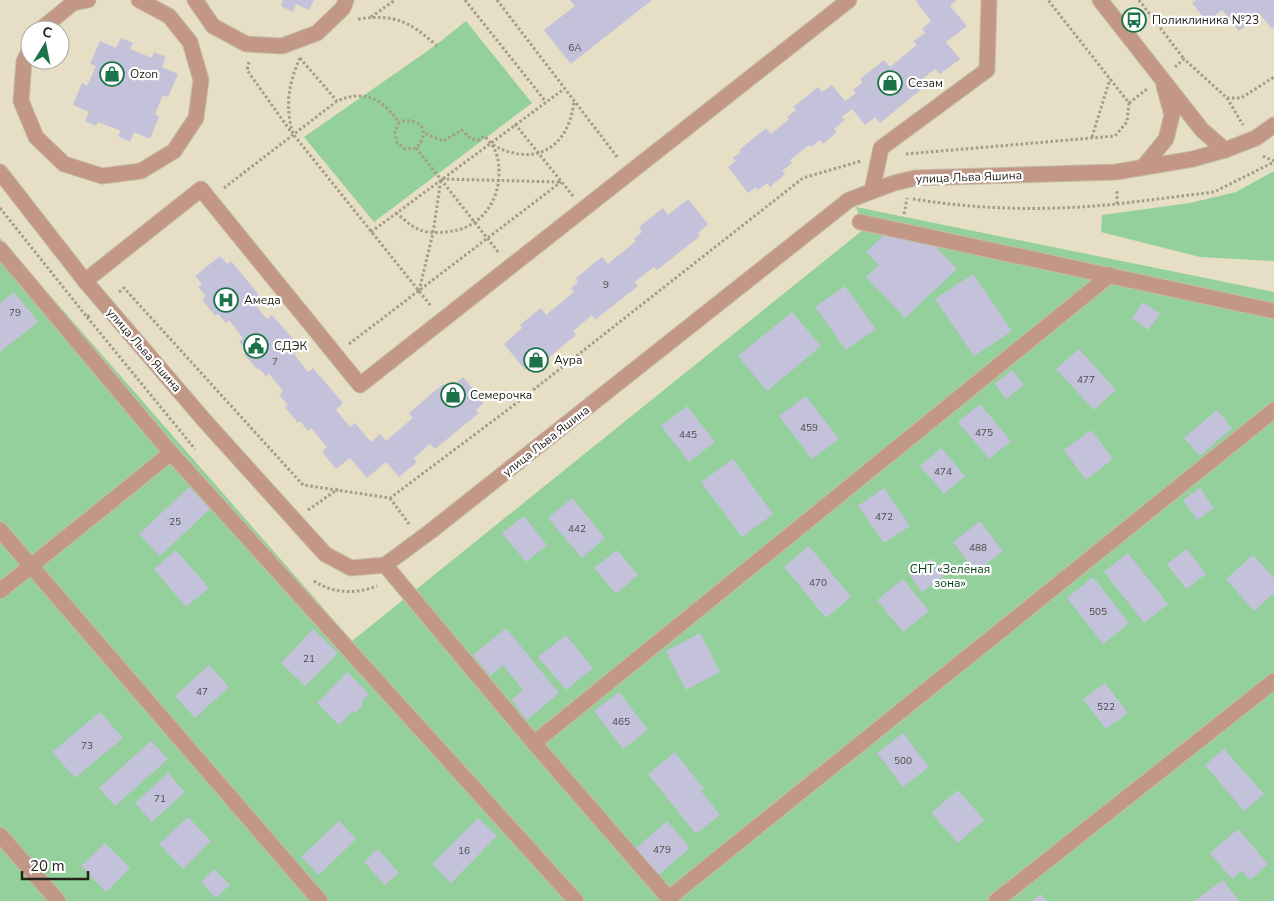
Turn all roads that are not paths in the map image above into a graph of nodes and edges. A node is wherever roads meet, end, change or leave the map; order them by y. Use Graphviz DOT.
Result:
graph roads {
  1 [pos="139,0"];
  2 [pos="195,0"];
  3 [pos="346,0"];
  4 [pos="849,0"];
  5 [pos="989,0"];
  6 [pos="1100,0"];
  7 [pos="77,1"];
  8 [pos="53,20"];
  9 [pos="213,26"];
  10 [pos="190,42"];
  11 [pos="23,70"];
  12 [pos="1161,78"];
  13 [pos="1274,125"];
  14 [pos="1225,150"];
  15 [pos="1144,166"];
  16 [pos="0,172"];
  17 [pos="872,191"];
  18 [pos="860,222"];
  19 [pos="0,249"];
  20 [pos="1110,275"];
  21 [pos="85,281"];
  22 [pos="1274,311"];
  23 [pos="1274,410"];
  24 [pos="171,452"];
  25 [pos="0,530"];
  26 [pos="30,565"];
  27 [pos="385,565"];
  28 [pos="0,591"];
  29 [pos="1274,681"];
  30 [pos="534,743"];
  31 [pos="0,835"];
  32 [pos="670,900"];
  33 [pos="58,901"];
  34 [pos="320,901"];
  35 [pos="576,901"];
  36 [pos="996,901"];
  1 -- 10 [label="street"];
  2 -- 9 [label="street"];
  3 -- 9 [label="street"];
  4 -- 21 [label="street"];
  5 -- 17 [label="street"];
  6 -- 12 [label="street"];
  7 -- 8 [label="street"];
  9 -- 10 [label="street"];
  10 -- 11 [label="street"];
  12 -- 14 [label="street"];
  12 -- 15 [label="street"];
  13 -- 14 [label="street, улица Льва Яшина"];
  14 -- 15 [label="street, улица Льва Яшина"];
  15 -- 17 [label="street, улица Льва Яшина"];
  16 -- 21 [label="street, улица Льва Яшина"];
  17 -- 27 [label="street, улица Льва Яшина"];
  18 -- 20 [label="street"];
  19 -- 24 [label="street"];
  20 -- 22 [label="street"];
  20 -- 30 [label="street"];
  21 -- 27 [label="street, улица Льва Яшина"];
  23 -- 32 [label="street"];
  24 -- 26 [label="street"];
  24 -- 35 [label="street"];
  25 -- 26 [label="street"];
  26 -- 28 [label="street"];
  26 -- 34 [label="street"];
  27 -- 30 [label="street"];
  29 -- 36 [label="street"];
  30 -- 32 [label="street"];
  31 -- 33 [label="street"];
}
